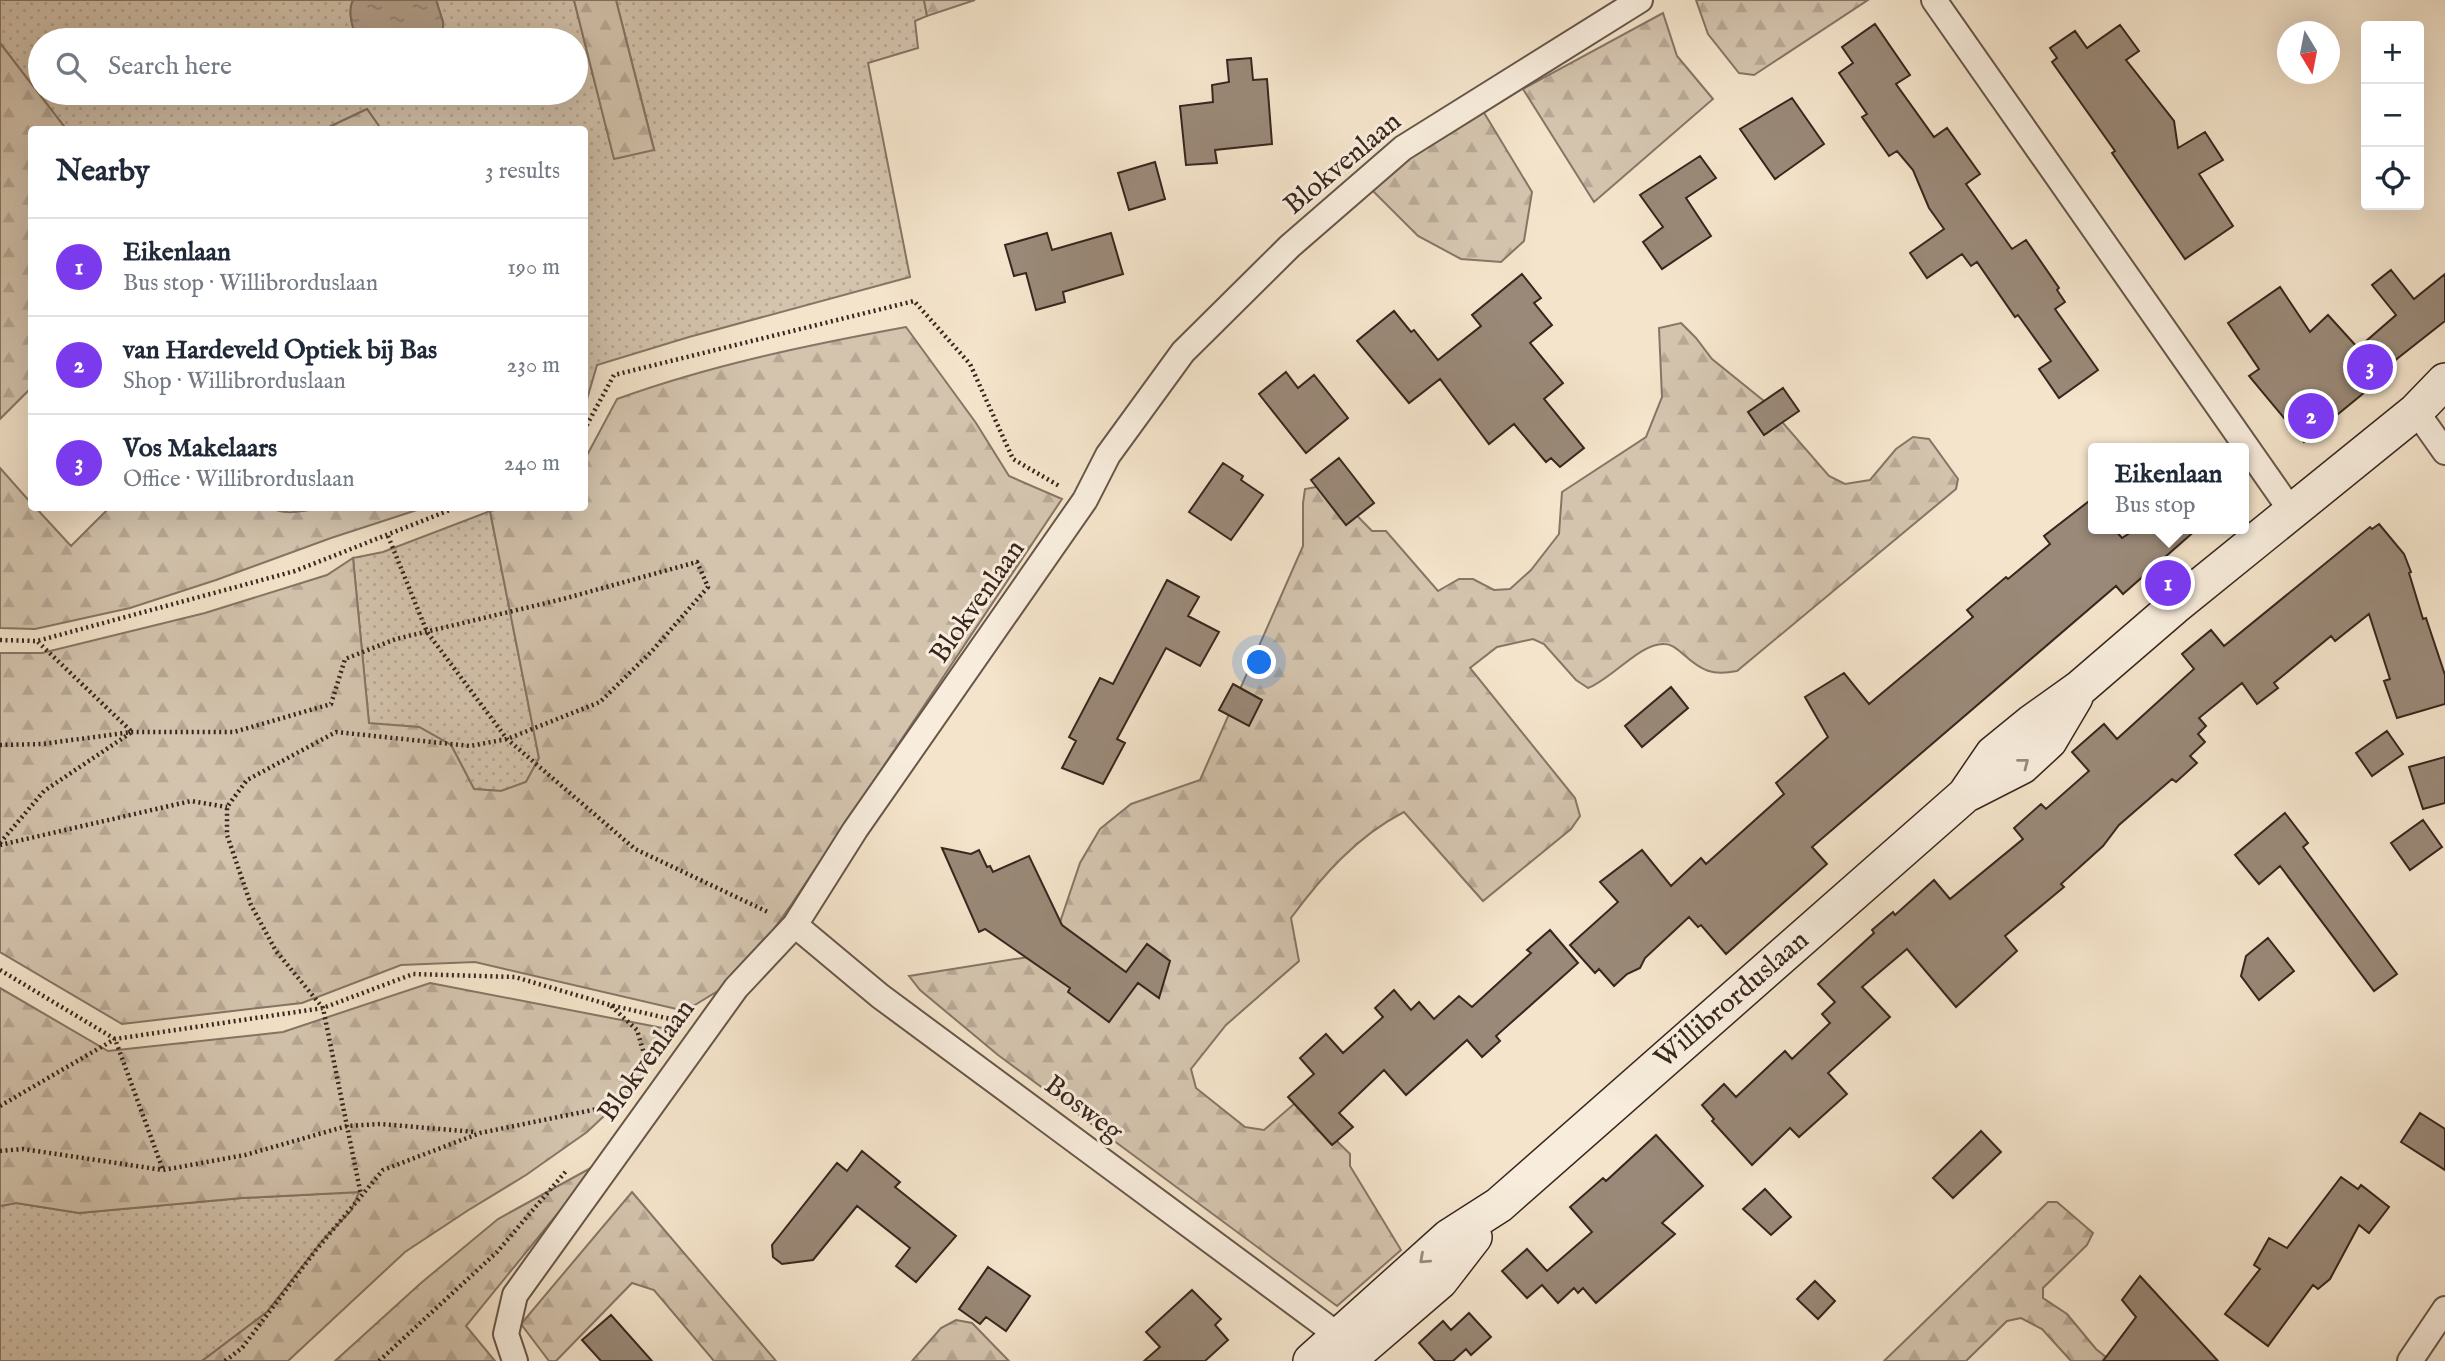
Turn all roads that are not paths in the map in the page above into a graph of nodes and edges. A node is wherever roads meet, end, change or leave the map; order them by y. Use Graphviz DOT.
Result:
graph roads {
  1 [pos="1640,0"];
  2 [pos="1934,0"];
  3 [pos="2445,382"];
  4 [pos="2417,411"];
  5 [pos="2244,443"];
  6 [pos="2249,451"];
  7 [pos="2445,452"];
  8 [pos="2292,512"];
  9 [pos="795,925"];
  10 [pos="2445,1309"];
  11 [pos="1354,1352"];
  12 [pos="515,1361"];
  13 [pos="1311,1361"];
  14 [pos="2410,1361"];
  1 -- 9 [label="street, Blokvenlaan"];
  2 -- 5 [label="street"];
  3 -- 4 [label="main road, Willibrorduslaan"];
  4 -- 7 [label="street"];
  4 -- 8 [label="main road, Willibrorduslaan"];
  6 -- 8 [label="street"];
  8 -- 11 [label="main road, Willibrorduslaan"];
  9 -- 11 [label="street, Bosweg"];
  9 -- 12 [label="street, Blokvenlaan"];
  10 -- 14 [label="street"];
  11 -- 13 [label="main road, Willibrorduslaan"];
}
